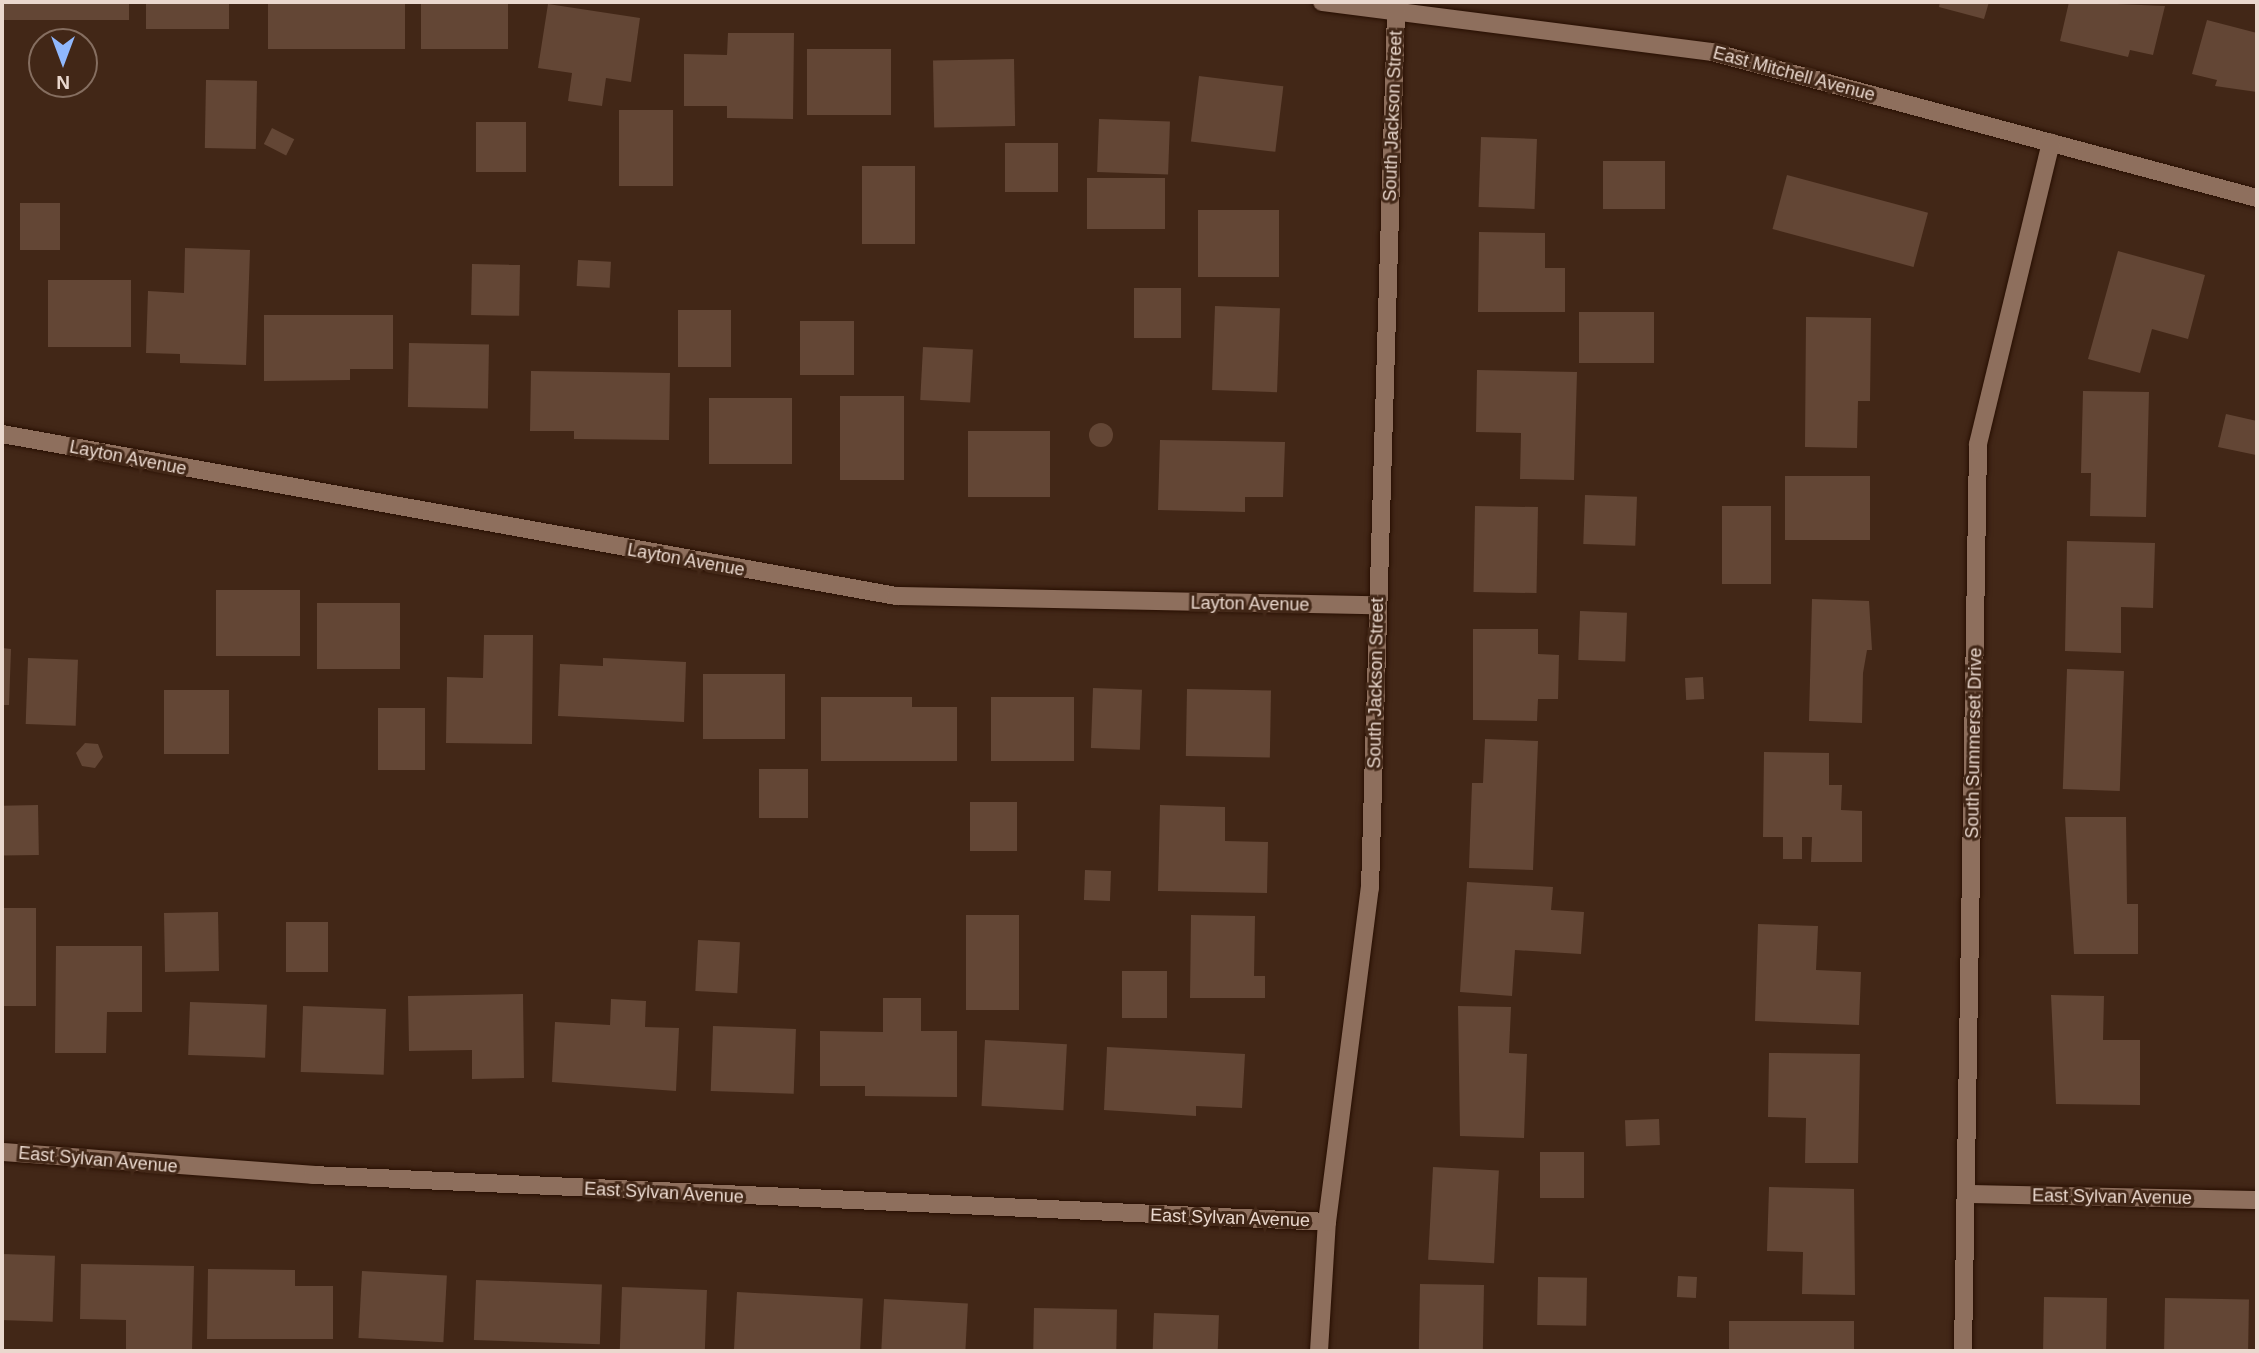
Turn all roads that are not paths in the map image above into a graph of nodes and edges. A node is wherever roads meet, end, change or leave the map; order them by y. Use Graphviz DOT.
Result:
graph roads {
  1 [pos="1322,2"];
  2 [pos="1396,11"];
  3 [pos="2051,144"];
  4 [pos="2257,198"];
  5 [pos="2,434"];
  6 [pos="1378,605"];
  7 [pos="2,1152"];
  8 [pos="1968,1194"];
  9 [pos="2257,1200"];
  10 [pos="1327,1222"];
  11 [pos="1319,1351"];
  12 [pos="1963,1351"];
  1 -- 2 [label="street, East Mitchell Avenue"];
  2 -- 3 [label="street, East Mitchell Avenue"];
  2 -- 6 [label="street, South Jackson Street"];
  3 -- 4 [label="street, East Mitchell Avenue"];
  3 -- 8 [label="street, South Summerset Drive"];
  5 -- 6 [label="street, Layton Avenue"];
  6 -- 10 [label="street, South Jackson Street"];
  7 -- 10 [label="street, East Sylvan Avenue"];
  8 -- 9 [label="street, East Sylvan Avenue"];
  8 -- 12 [label="street, South Summerset Drive"];
  10 -- 11 [label="street, South Jackson Street"];
}
